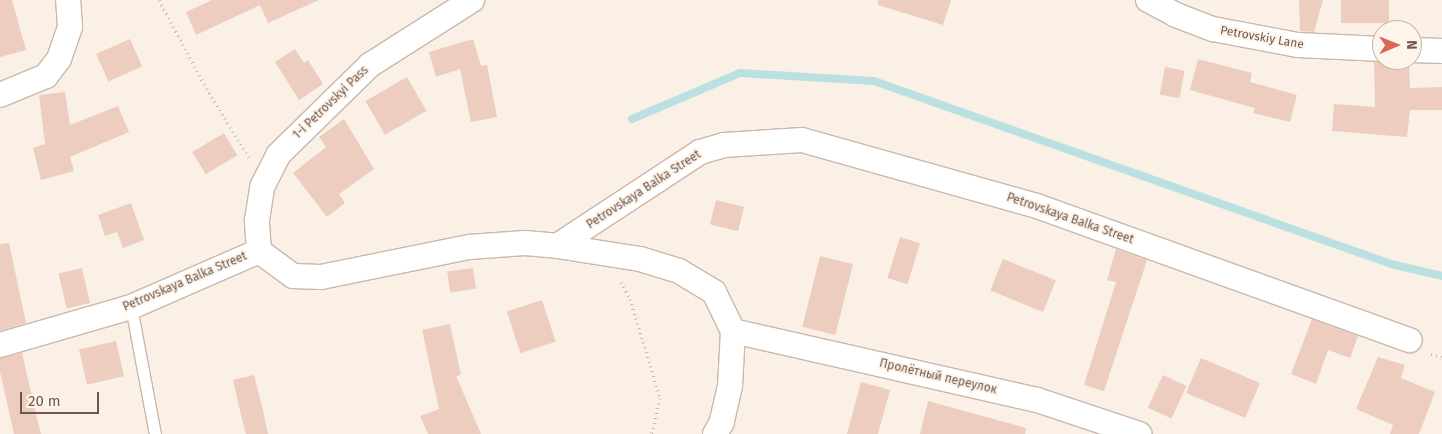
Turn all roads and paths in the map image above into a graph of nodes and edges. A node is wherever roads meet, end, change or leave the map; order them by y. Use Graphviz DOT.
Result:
graph roads {
  1 [pos="68,0"];
  2 [pos="159,0"];
  3 [pos="472,0"];
  4 [pos="1148,0"];
  5 [pos="1372,49"];
  6 [pos="1422,50"];
  7 [pos="1442,51"];
  8 [pos="0,95"];
  9 [pos="264,182"];
  10 [pos="557,246"];
  11 [pos="259,251"];
  12 [pos="605,254"];
  13 [pos="131,307"];
  14 [pos="733,331"];
  15 [pos="1410,340"];
  16 [pos="0,345"];
  17 [pos="155,434"];
  18 [pos="652,434"];
  19 [pos="715,434"];
  20 [pos="1139,434"];
  1 -- 8 [label="street"];
  2 -- 9 [label="path"];
  3 -- 9 [label="street, 1-i Petrovskyi Pass"];
  4 -- 5 [label="street, Petrovskiy Lane"];
  6 -- 7 [label="street"];
  9 -- 11 [label="street, 1-i Petrovskyi Pass"];
  10 -- 11 [label="street, Petrovskaya Balka Street"];
  10 -- 12 [label="street"];
  10 -- 15 [label="street, Petrovskaya Balka Street"];
  11 -- 13 [label="street, Petrovskaya Balka Street"];
  12 -- 14 [label="street"];
  12 -- 18 [label="path"];
  13 -- 16 [label="street, Petrovskaya Balka Street"];
  13 -- 17 [label="lane"];
  14 -- 19 [label="street"];
  14 -- 20 [label="street, Пролётный переулок"];
}
